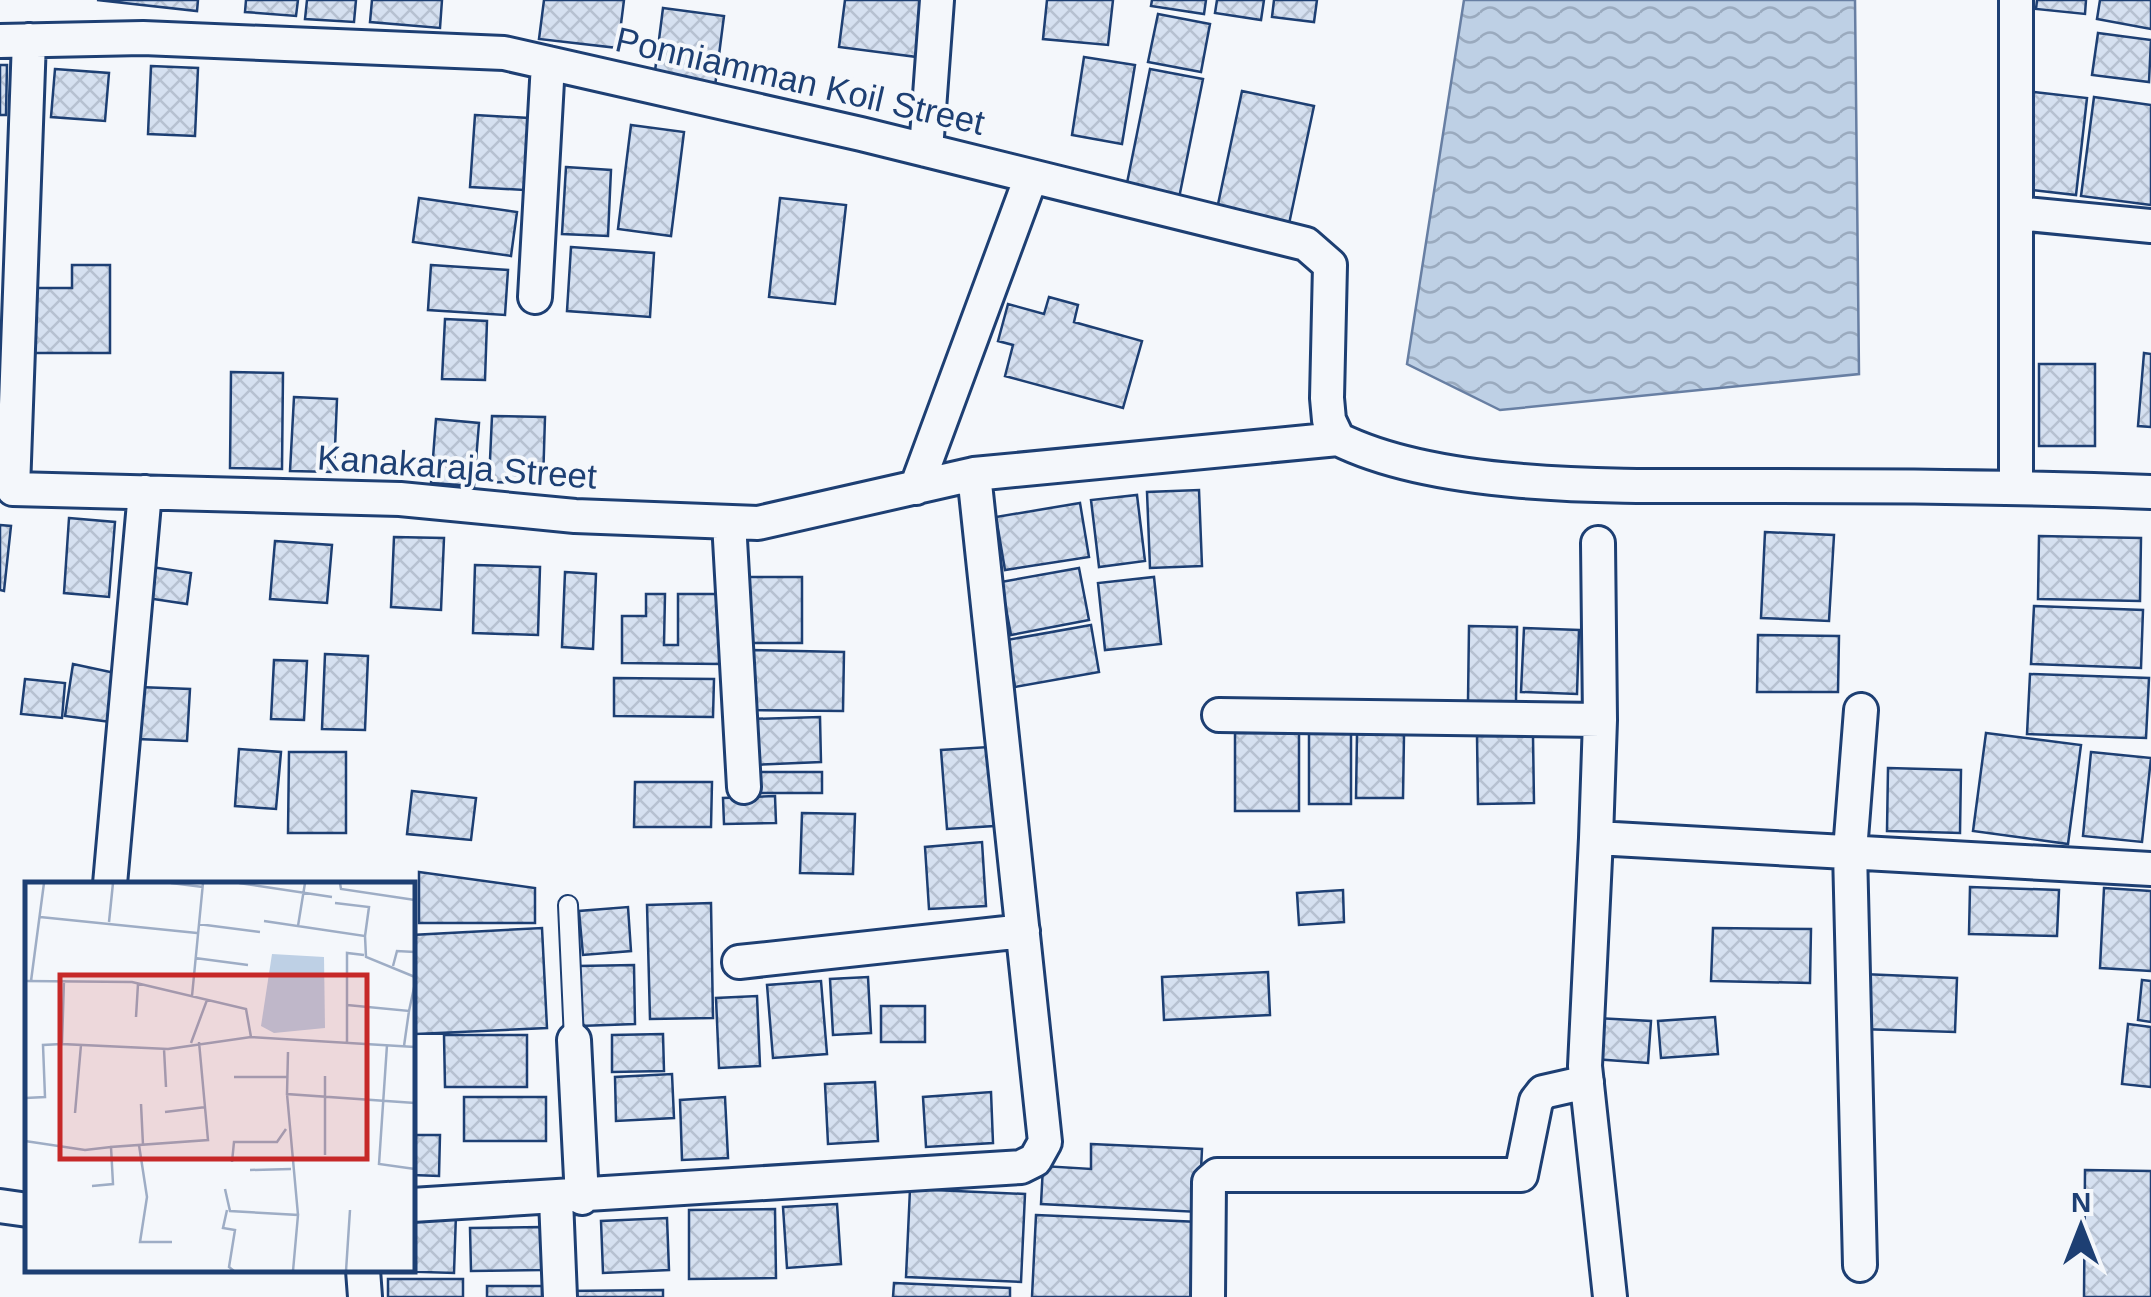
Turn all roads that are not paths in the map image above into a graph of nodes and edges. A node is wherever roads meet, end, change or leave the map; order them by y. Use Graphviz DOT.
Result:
graph roads {
  1 [pos="937,0"];
  2 [pos="2016,0"];
  3 [pos="15,41"];
  4 [pos="548,63"];
  5 [pos="926,150"];
  6 [pos="1032,176"];
  7 [pos="2016,214"];
  8 [pos="2151,226"];
  9 [pos="535,297"];
  10 [pos="1338,439"];
  11 [pos="974,474"];
  12 [pos="2016,484"];
  13 [pos="916,488"];
  14 [pos="6,489"];
  15 [pos="145,492"];
  16 [pos="2151,492"];
  17 [pos="729,522"];
  18 [pos="1598,543"];
  19 [pos="1861,710"];
  20 [pos="1219,715"];
  21 [pos="1600,720"];
  22 [pos="744,787"];
  23 [pos="1596,838"];
  24 [pos="1850,851"];
  25 [pos="2151,869"];
  26 [pos="110,882"];
  27 [pos="568,905"];
  28 [pos="1023,931"];
  29 [pos="739,962"];
  30 [pos="574,1040"];
  31 [pos="1587,1082"];
  32 [pos="569,1198"];
  33 [pos="0,1206"];
  34 [pos="415,1206"];
  35 [pos="25,1210"];
  36 [pos="1860,1265"];
  37 [pos="364,1272"];
  38 [pos="365,1297"];
  39 [pos="560,1297"];
  40 [pos="1208,1297"];
  41 [pos="1610,1297"];
  1 -- 5 [label="street"];
  2 -- 7 [label="street"];
  3 -- 4 [label="street, Ponniamman Koil Street"];
  3 -- 14 [label="street, Kanakaraja Street"];
  4 -- 5 [label="street, Ponniamman Koil Street"];
  4 -- 9 [label="street"];
  5 -- 6 [label="street, Ponniamman Koil Street"];
  6 -- 10 [label="street, Ponniamman Koil Street"];
  6 -- 13 [label="street"];
  7 -- 8 [label="street"];
  7 -- 12 [label="street"];
  10 -- 11 [label="street, Kanakaraja Street"];
  10 -- 12 [label="street"];
  11 -- 13 [label="street, Kanakaraja Street"];
  11 -- 28 [label="street"];
  12 -- 16 [label="street"];
  13 -- 17 [label="street, Kanakaraja Street"];
  14 -- 15 [label="street, Kanakaraja Street"];
  15 -- 17 [label="street, Kanakaraja Street"];
  15 -- 26 [label="street"];
  17 -- 22 [label="street"];
  18 -- 21 [label="street"];
  19 -- 24 [label="street"];
  20 -- 21 [label="street"];
  21 -- 23 [label="street"];
  23 -- 24 [label="street"];
  23 -- 31 [label="street"];
  24 -- 25 [label="street"];
  24 -- 36 [label="street"];
  27 -- 30 [label="lane"];
  28 -- 29 [label="street"];
  28 -- 32 [label="street"];
  30 -- 32 [label="street"];
  31 -- 40 [label="street"];
  31 -- 41 [label="street"];
  32 -- 34 [label="street"];
  32 -- 39 [label="street"];
  33 -- 35 [label="street"];
  37 -- 38 [label="street"];
}
